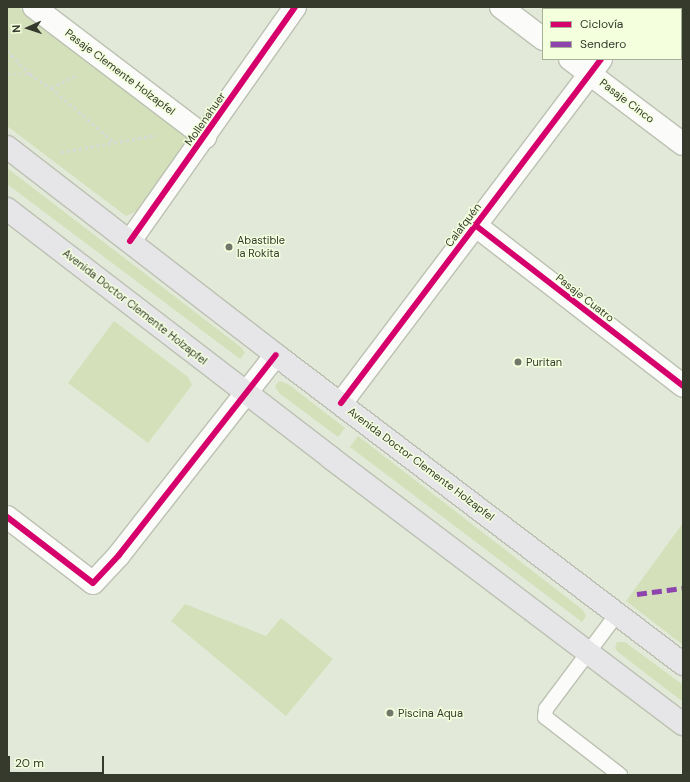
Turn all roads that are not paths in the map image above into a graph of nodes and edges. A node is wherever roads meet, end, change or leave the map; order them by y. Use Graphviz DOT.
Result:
graph roads {
  1 [pos="34,7"];
  2 [pos="295,7"];
  3 [pos="501,7"];
  4 [pos="542,38"];
  5 [pos="574,60"];
  6 [pos="596,66"];
  7 [pos="205,138"];
  8 [pos="683,144"];
  9 [pos="7,146"];
  10 [pos="7,208"];
  11 [pos="475,225"];
  12 [pos="130,241"];
  13 [pos="276,355"];
  14 [pos="683,386"];
  15 [pos="246,393"];
  16 [pos="341,403"];
  17 [pos="7,517"];
  18 [pos="617,614"];
  19 [pos="588,652"];
  20 [pos="683,664"];
  21 [pos="683,724"];
  22 [pos="620,775"];
  1 -- 7 [label="street, Pasaje Clemente Holzapfel"];
  2 -- 7 [label="street, Mollenahuer"];
  3 -- 4 [label="street"];
  5 -- 6 [label="street, Pasaje Cinco"];
  6 -- 8 [label="street, Pasaje Cinco"];
  6 -- 11 [label="street, Calafquén"];
  7 -- 12 [label="street, Mollenahuer"];
  9 -- 12 [label="main road, Avenida Doctor Clemente Holzapfel"];
  10 -- 15 [label="main road, Avenida Doctor Clemente Holzapfel"];
  11 -- 14 [label="street, Pasaje Cuatro"];
  11 -- 16 [label="street, Calafquén"];
  12 -- 13 [label="main road, Avenida Doctor Clemente Holzapfel"];
  13 -- 15 [label="street"];
  13 -- 16 [label="main road, Avenida Doctor Clemente Holzapfel"];
  15 -- 17 [label="street"];
  15 -- 19 [label="main road, Avenida Doctor Clemente Holzapfel"];
  16 -- 18 [label="main road, Avenida Doctor Clemente Holzapfel"];
  18 -- 19 [label="lane"];
  18 -- 20 [label="main road, Avenida Doctor Clemente Holzapfel"];
  19 -- 21 [label="main road, Avenida Doctor Clemente Holzapfel"];
  19 -- 22 [label="lane"];
}
